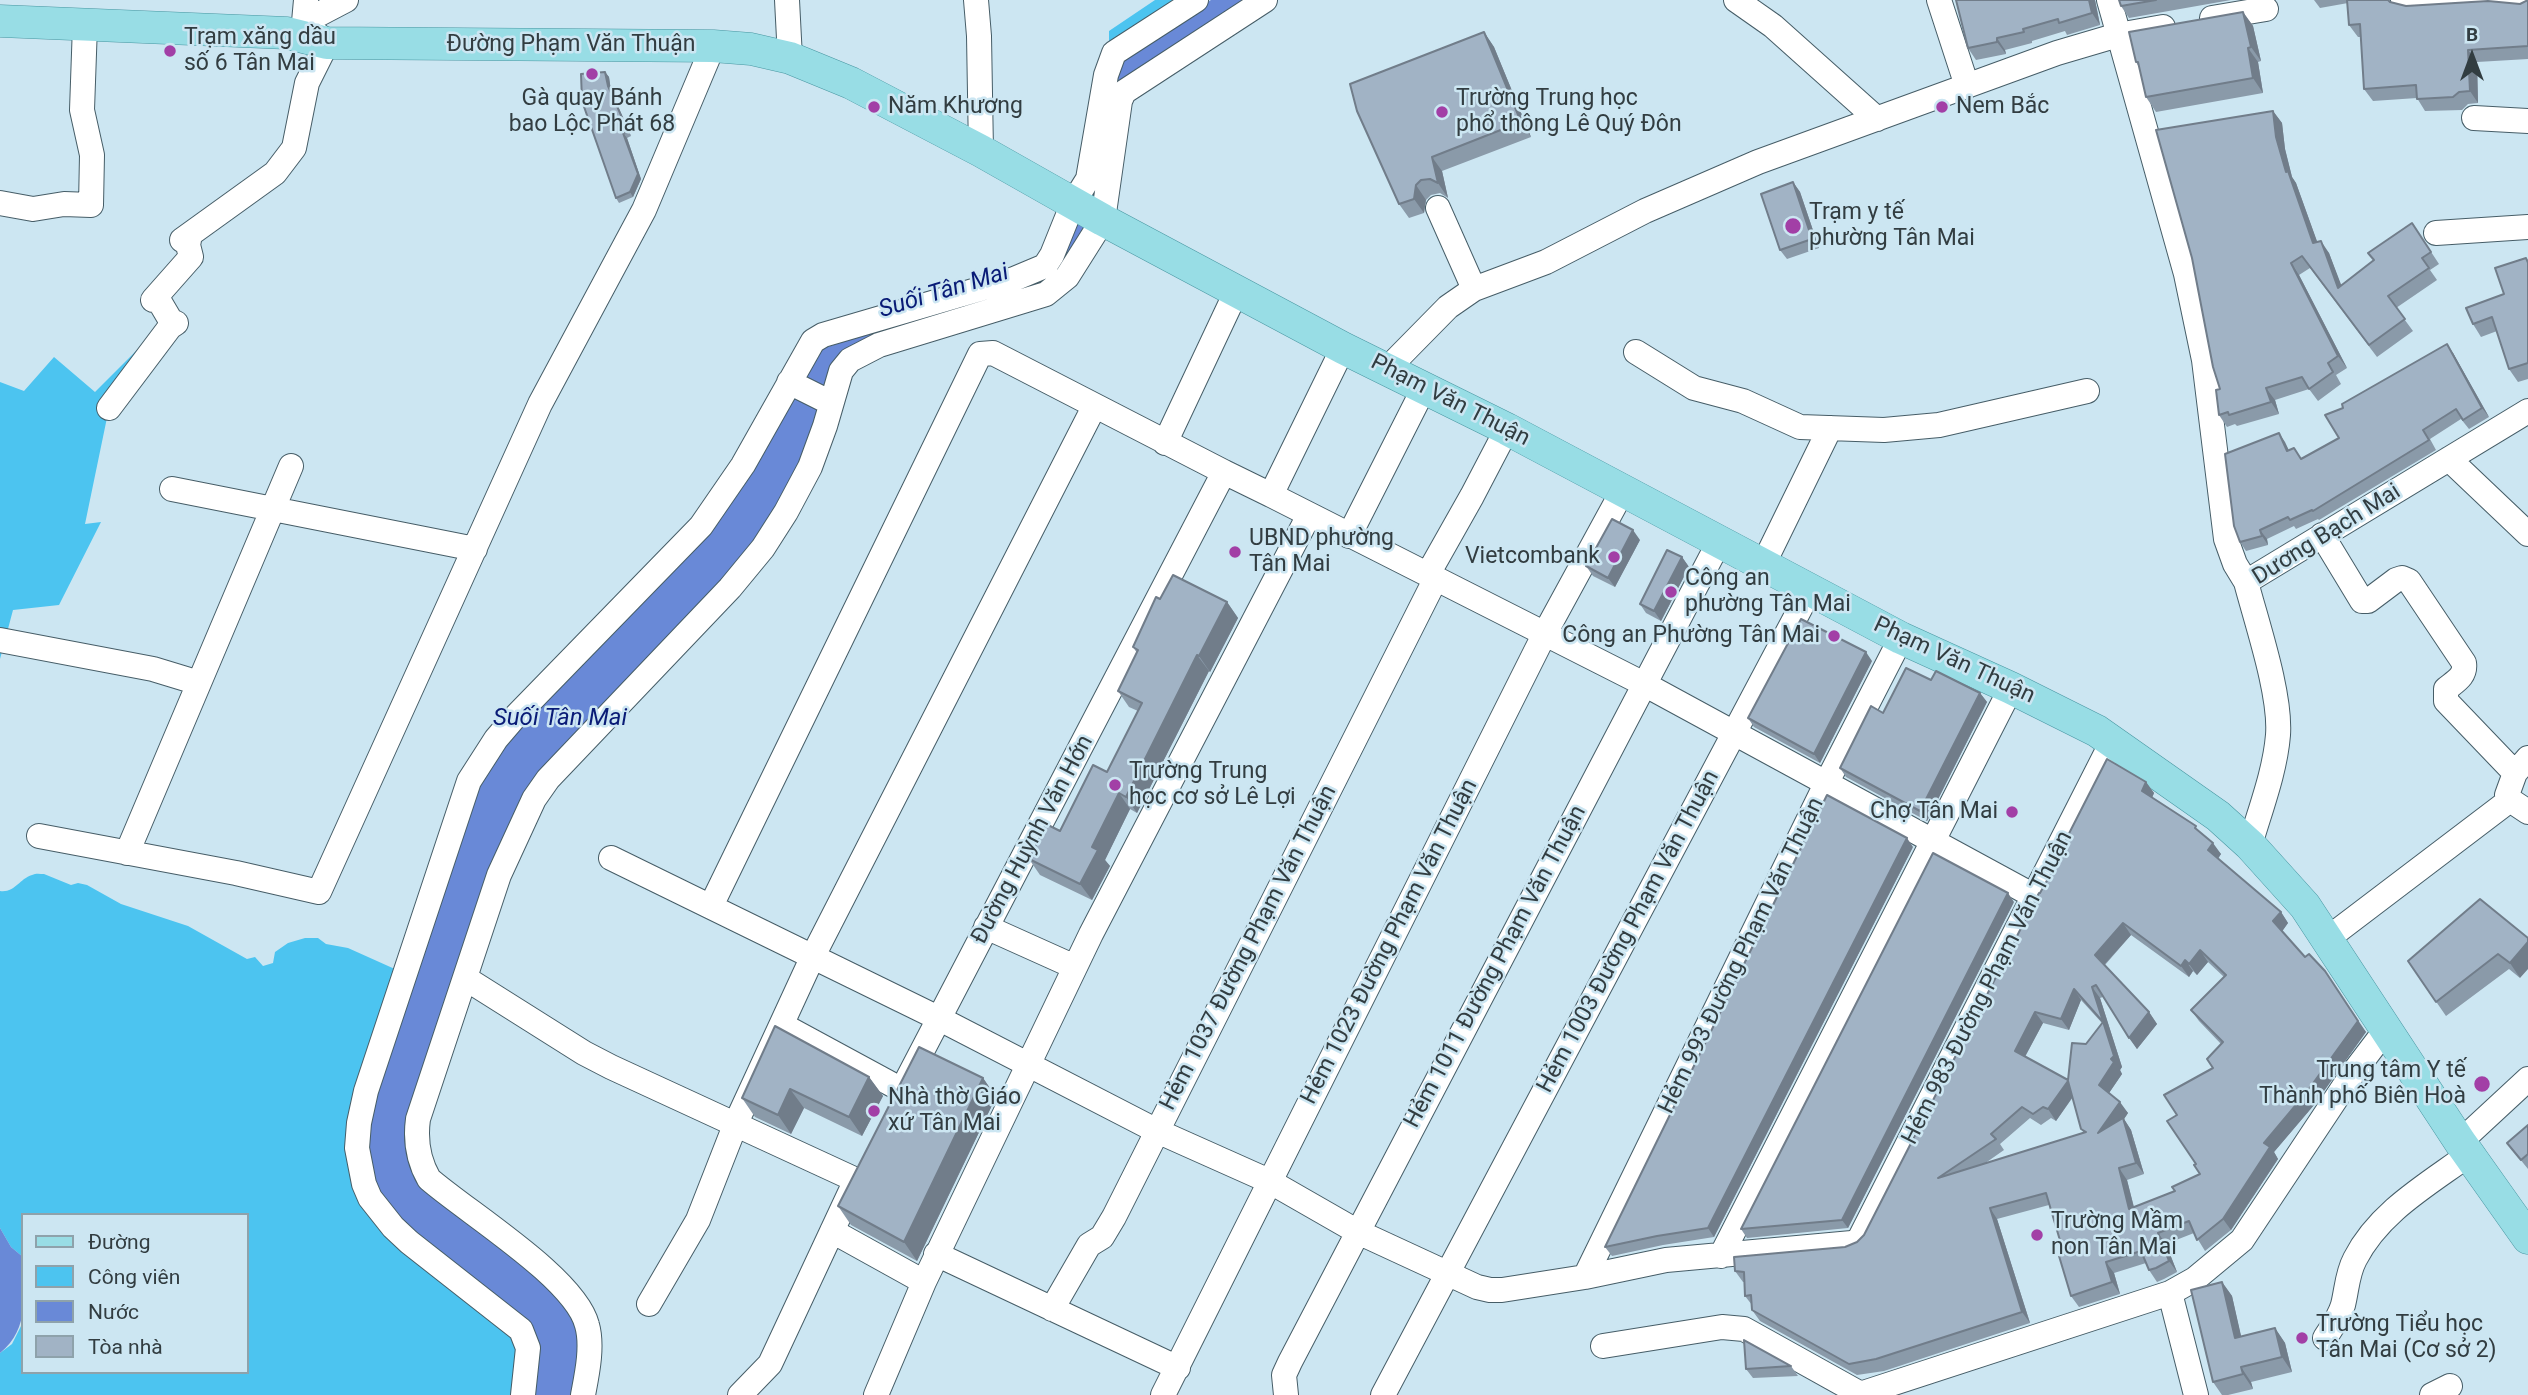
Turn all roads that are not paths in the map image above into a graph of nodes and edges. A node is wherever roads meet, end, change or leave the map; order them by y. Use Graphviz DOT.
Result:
graph roads {
  1 [pos="346,0"];
  2 [pos="787,0"];
  3 [pos="976,0"];
  4 [pos="1196,0"];
  5 [pos="1265,0"];
  6 [pos="1736,0"];
  7 [pos="1939,0"];
  8 [pos="2109,0"];
  9 [pos="2403,0"];
  10 [pos="2489,0"];
  11 [pos="2504,0"];
  12 [pos="2528,1"];
  13 [pos="2266,9"];
  14 [pos="305,11"];
  15 [pos="0,22"];
  16 [pos="85,25"];
  17 [pos="2118,35"];
  18 [pos="327,43"];
  19 [pos="713,46"];
  20 [pos="790,58"];
  21 [pos="1967,86"];
  22 [pos="2474,118"];
  23 [pos="1877,119"];
  24 [pos="2528,121"];
  25 [pos="981,150"];
  26 [pos="0,203"];
  27 [pos="1073,203"];
  28 [pos="1438,208"];
  29 [pos="1103,219"];
  30 [pos="2528,227"];
  31 [pos="2437,233"];
  32 [pos="1474,289"];
  33 [pos="1237,290"];
  34 [pos="1343,348"];
  35 [pos="1636,352"];
  36 [pos="1387,369"];
  37 [pos="789,382"];
  38 [pos="1424,388"];
  39 [pos="2087,391"];
  40 [pos="831,402"];
  41 [pos="1094,407"];
  42 [pos="109,408"];
  43 [pos="2528,411"];
  44 [pos="1830,428"];
  45 [pos="1507,429"];
  46 [pos="1166,443"];
  47 [pos="2449,459"];
  48 [pos="291,466"];
  49 [pos="1224,472"];
  50 [pos="172,489"];
  51 [pos="1622,492"];
  52 [pos="1271,495"];
  53 [pos="272,509"];
  54 [pos="1309,515"];
  55 [pos="2528,534"];
  56 [pos="2322,535"];
  57 [pos="1349,536"];
  58 [pos="1719,542"];
  59 [pos="474,549"];
  60 [pos="1763,565"];
  61 [pos="1432,576"];
  62 [pos="2246,582"];
  63 [pos="1810,590"];
  64 [pos="1544,635"];
  65 [pos="1901,638"];
  66 [pos="0,640"];
  67 [pos="199,683"];
  68 [pos="1644,684"];
  69 [pos="2011,688"];
  70 [pos="1735,733"];
  71 [pos="2112,741"];
  72 [pos="2521,765"];
  73 [pos="1826,784"];
  74 [pos="2519,806"];
  75 [pos="39,836"];
  76 [pos="1935,840"];
  77 [pos="2250,845"];
  78 [pos="127,853"];
  79 [pos="611,859"];
  80 [pos="2034,896"];
  81 [pos="711,906"];
  82 [pos="986,928"];
  83 [pos="2327,939"];
  84 [pos="813,956"];
  85 [pos="1075,967"];
  86 [pos="465,978"];
  87 [pos="938,1018"];
  88 [pos="782,1025"];
  89 [pos="2385,1031"];
  90 [pos="1029,1065"];
  91 [pos="2528,1079"];
  92 [pos="902,1090"];
  93 [pos="890,1112"];
  94 [pos="736,1124"];
  95 [pos="1157,1131"];
  96 [pos="2464,1148"];
  97 [pos="867,1157"];
  98 [pos="856,1180"];
  99 [pos="1269,1181"];
  100 [pos="832,1231"];
  101 [pos="1359,1232"];
  102 [pos="2528,1238"];
  103 [pos="936,1255"];
  104 [pos="1721,1256"];
  105 [pos="1447,1274"];
  106 [pos="1585,1276"];
  107 [pos="924,1282"];
  108 [pos="2170,1293"];
  109 [pos="649,1304"];
  110 [pos="1052,1309"];
  111 [pos="2325,1338"];
  112 [pos="1603,1346"];
  113 [pos="1178,1368"];
  114 [pos="1869,1393"];
  115 [pos="523,1395"];
  116 [pos="583,1395"];
  117 [pos="740,1395"];
  118 [pos="876,1395"];
  119 [pos="1163,1395"];
  120 [pos="1286,1395"];
  121 [pos="1383,1395"];
  122 [pos="2196,1395"];
  1 -- 14 [label="street"];
  2 -- 20 [label="street"];
  3 -- 25 [label="street"];
  4 -- 27 [label="street"];
  5 -- 29 [label="street"];
  6 -- 23 [label="street"];
  7 -- 21 [label="street"];
  8 -- 17 [label="street"];
  9 -- 10 [label="street"];
  11 -- 12 [label="street"];
  13 -- 17 [label="street"];
  14 -- 18 [label="street"];
  15 -- 16 [label="main road, Đường Phạm Văn Thuận"];
  16 -- 18 [label="main road, Đường Phạm Văn Thuận"];
  16 -- 26 [label="street"];
  17 -- 21 [label="street"];
  17 -- 62 [label="street"];
  18 -- 19 [label="main road, Đường Phạm Văn Thuận"];
  18 -- 42 [label="street"];
  19 -- 20 [label="main road, Đường Phạm Văn Thuận"];
  19 -- 59 [label="street"];
  20 -- 25 [label="main road, Đường Phạm Văn Thuận"];
  21 -- 23 [label="street"];
  22 -- 24 [label="street"];
  23 -- 32 [label="street"];
  25 -- 27 [label="main road, Đường Phạm Văn Thuận"];
  27 -- 29 [label="main road, Đường Phạm Văn Thuận"];
  27 -- 37 [label="street"];
  28 -- 32 [label="street"];
  29 -- 33 [label="main road, Phạm Văn Thuận"];
  29 -- 40 [label="street"];
  30 -- 31 [label="street"];
  32 -- 36 [label="street"];
  33 -- 34 [label="main road, Phạm Văn Thuận"];
  33 -- 46 [label="street"];
  34 -- 36 [label="main road, Phạm Văn Thuận"];
  34 -- 52 [label="street"];
  35 -- 44 [label="street"];
  36 -- 38 [label="main road, Phạm Văn Thuận"];
  37 -- 40 [label="street"];
  37 -- 115 [label="street"];
  38 -- 45 [label="main road, Phạm Văn Thuận"];
  38 -- 57 [label="street"];
  39 -- 44 [label="street"];
  40 -- 86 [label="street"];
  41 -- 46 [label="street"];
  41 -- 81 [label="street"];
  41 -- 84 [label="street"];
  43 -- 47 [label="street, Dương Bạch Mai"];
  44 -- 60 [label="street"];
  45 -- 51 [label="main road, Phạm Văn Thuận"];
  45 -- 61 [label="street, Hẻm 1037 Đường Phạm Văn Thuận"];
  46 -- 49 [label="street"];
  47 -- 55 [label="street"];
  47 -- 56 [label="street, Dương Bạch Mai"];
  48 -- 53 [label="street"];
  49 -- 52 [label="street"];
  49 -- 82 [label="street, Đường Huỳnh Văn Hớn"];
  50 -- 53 [label="street"];
  51 -- 58 [label="main road, Phạm Văn Thuận"];
  51 -- 64 [label="street, Hẻm 1023 Đường Phạm Văn Thuận"];
  52 -- 54 [label="street"];
  53 -- 59 [label="street"];
  53 -- 67 [label="street"];
  54 -- 57 [label="street"];
  54 -- 85 [label="street"];
  56 -- 62 [label="street, Dương Bạch Mai"];
  56 -- 72 [label="street"];
  57 -- 61 [label="street"];
  58 -- 60 [label="main road, Phạm Văn Thuận"];
  58 -- 68 [label="street, Hẻm 1011 Đường Phạm Văn Thuận"];
  59 -- 78 [label="street"];
  60 -- 63 [label="main road, Phạm Văn Thuận"];
  61 -- 64 [label="street"];
  61 -- 95 [label="street, Hẻm 1037 Đường Phạm Văn Thuận"];
  62 -- 77 [label="street, Dương Bạch Mai"];
  63 -- 65 [label="main road, Phạm Văn Thuận"];
  63 -- 70 [label="street, Hẻm 1003 Đường Phạm Văn Thuận"];
  64 -- 68 [label="street"];
  64 -- 99 [label="street, Hẻm 1023 Đường Phạm Văn Thuận"];
  65 -- 69 [label="main road, Phạm Văn Thuận"];
  65 -- 73 [label="street, Hẻm 993 Đường Phạm Văn Thuận"];
  66 -- 67 [label="street"];
  67 -- 78 [label="street"];
  68 -- 70 [label="street"];
  68 -- 101 [label="street, Hẻm 1011 Đường Phạm Văn Thuận"];
  69 -- 71 [label="main road, Phạm Văn Thuận"];
  69 -- 76 [label="street"];
  70 -- 73 [label="street"];
  70 -- 105 [label="street, Hẻm 1003 Đường Phạm Văn Thuận"];
  71 -- 77 [label="main road, Phạm Văn Thuận"];
  71 -- 80 [label="street, Hẻm 983 Đường Phạm Văn Thuận"];
  72 -- 74 [label="street"];
  73 -- 76 [label="street"];
  73 -- 106 [label="street, Hẻm 993 Đường Phạm Văn Thuận"];
  74 -- 83 [label="street"];
  75 -- 78 [label="street"];
  76 -- 80 [label="street"];
  76 -- 104 [label="street"];
  77 -- 83 [label="main road, Phạm Văn Thuận"];
  79 -- 81 [label="street"];
  80 -- 104 [label="street, Hẻm 983 Đường Phạm Văn Thuận"];
  81 -- 84 [label="street"];
  82 -- 85 [label="street"];
  82 -- 87 [label="street, Đường Huỳnh Văn Hớn"];
  83 -- 89 [label="main road, Phạm Văn Thuận"];
  84 -- 87 [label="street"];
  84 -- 88 [label="street"];
  85 -- 90 [label="street"];
  86 -- 94 [label="street"];
  86 -- 116 [label="street"];
  87 -- 90 [label="street"];
  87 -- 92 [label="street, Đường Huỳnh Văn Hớn"];
  88 -- 92 [label="street"];
  88 -- 94 [label="street"];
  89 -- 96 [label="main road, Phạm Văn Thuận"];
  89 -- 108 [label="street"];
  90 -- 95 [label="street"];
  90 -- 103 [label="street"];
  91 -- 96 [label="street"];
  92 -- 93 [label="street, Đường Huỳnh Văn Hớn"];
  94 -- 98 [label="street"];
  94 -- 109 [label="street"];
  95 -- 99 [label="street"];
  95 -- 110 [label="street, Hẻm 1037 Đường Phạm Văn Thuận"];
  96 -- 102 [label="main road, Phạm Văn Thuận"];
  96 -- 111 [label="street"];
  97 -- 98 [label="street"];
  98 -- 100 [label="street"];
  99 -- 101 [label="street"];
  99 -- 113 [label="street, Hẻm 1023 Đường Phạm Văn Thuận"];
  100 -- 107 [label="street"];
  100 -- 117 [label="street"];
  101 -- 105 [label="street"];
  101 -- 120 [label="street, Hẻm 1011 Đường Phạm Văn Thuận"];
  103 -- 107 [label="street"];
  103 -- 110 [label="street"];
  104 -- 106 [label="street"];
  105 -- 106 [label="street"];
  105 -- 121 [label="street, Hẻm 1003 Đường Phạm Văn Thuận"];
  107 -- 118 [label="street"];
  108 -- 114 [label="street"];
  108 -- 122 [label="street"];
  110 -- 113 [label="street"];
  112 -- 114 [label="street"];
  113 -- 119 [label="street, Hẻm 1023 Đường Phạm Văn Thuận"];
}
